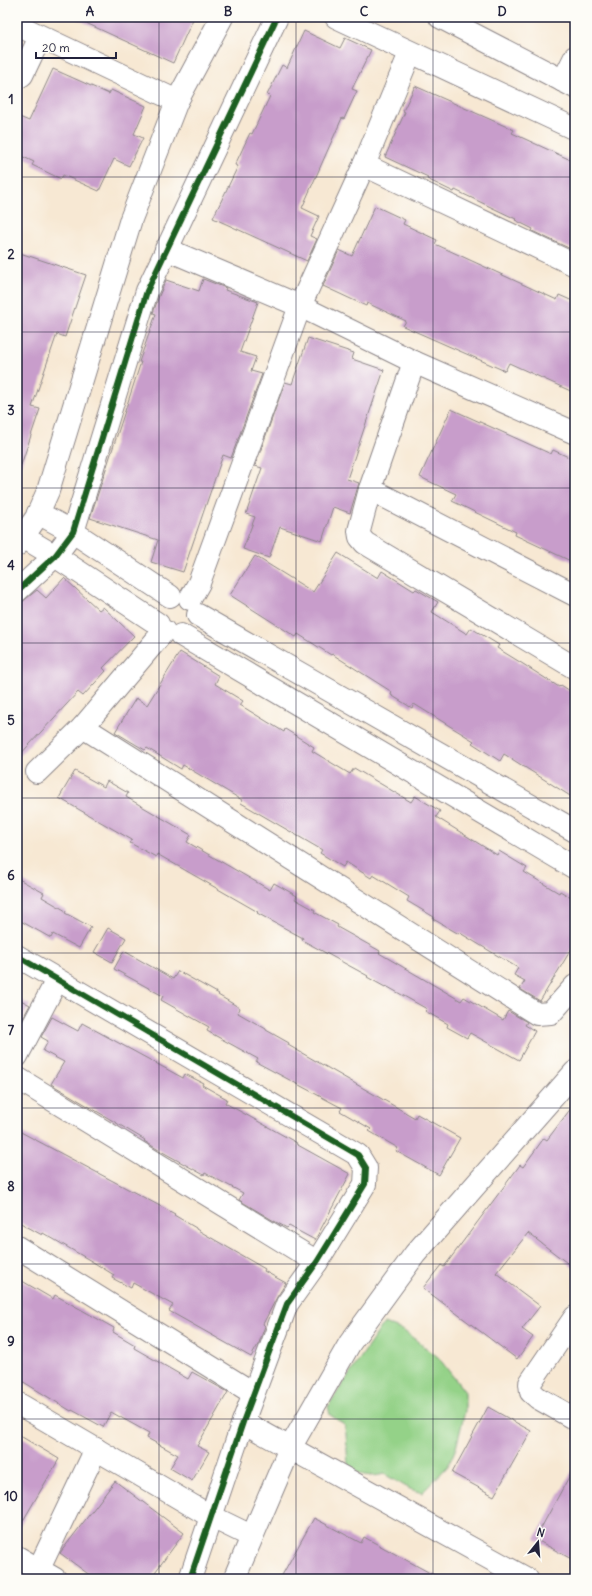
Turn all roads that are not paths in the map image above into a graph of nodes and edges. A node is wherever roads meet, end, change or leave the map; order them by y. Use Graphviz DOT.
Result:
graph roads {
  1 [pos="222,17"];
  2 [pos="276,17"];
  3 [pos="336,17"];
  4 [pos="440,17"];
  5 [pos="17,25"];
  6 [pos="40,37"];
  7 [pos="410,53"];
  8 [pos="575,57"];
  9 [pos="17,78"];
  10 [pos="569,84"];
  11 [pos="177,101"];
  12 [pos="575,129"];
  13 [pos="364,165"];
  14 [pos="166,249"];
  15 [pos="575,265"];
  16 [pos="300,306"];
  17 [pos="414,362"];
  18 [pos="575,433"];
  19 [pos="370,489"];
  20 [pos="38,513"];
  21 [pos="73,532"];
  22 [pos="20,541"];
  23 [pos="56,556"];
  24 [pos="17,590"];
  25 [pos="575,595"];
  26 [pos="186,604"];
  27 [pos="168,630"];
  28 [pos="575,668"];
  29 [pos="83,728"];
  30 [pos="37,772"];
  31 [pos="575,831"];
  32 [pos="575,868"];
  33 [pos="17,956"];
  34 [pos="57,980"];
  35 [pos="575,986"];
  36 [pos="17,1056"];
  37 [pos="575,1072"];
  38 [pos="17,1078"];
  39 [pos="17,1247"];
  40 [pos="317,1262"];
  41 [pos="575,1317"];
  42 [pos="253,1393"];
  43 [pos="17,1403"];
  44 [pos="575,1419"];
  45 [pos="243,1422"];
  46 [pos="290,1448"];
  47 [pos="96,1449"];
  48 [pos="210,1516"];
  49 [pos="252,1536"];
  50 [pos="17,1557"];
  51 [pos="42,1576"];
  52 [pos="190,1579"];
  53 [pos="234,1579"];
  54 [pos="527,1579"];
  1 -- 11 [label="street"];
  2 -- 14 [label="street"];
  3 -- 7 [label="street"];
  4 -- 10 [label="street"];
  5 -- 6 [label="street"];
  6 -- 9 [label="street"];
  6 -- 11 [label="street"];
  7 -- 12 [label="street"];
  7 -- 13 [label="street"];
  8 -- 10 [label="street"];
  11 -- 20 [label="street"];
  13 -- 15 [label="street"];
  13 -- 16 [label="street"];
  14 -- 16 [label="street"];
  14 -- 21 [label="street"];
  16 -- 17 [label="street"];
  16 -- 26 [label="street"];
  17 -- 18 [label="street"];
  17 -- 19 [label="street"];
  19 -- 25 [label="street"];
  19 -- 28 [label="street"];
  20 -- 21 [label="street"];
  20 -- 22 [label="street"];
  21 -- 23 [label="street"];
  21 -- 26 [label="street"];
  22 -- 23 [label="street"];
  23 -- 24 [label="street"];
  23 -- 27 [label="street"];
  26 -- 27 [label="street"];
  26 -- 27 [label="street"];
  26 -- 31 [label="street"];
  27 -- 29 [label="street"];
  27 -- 32 [label="street"];
  29 -- 30 [label="street"];
  29 -- 35 [label="street"];
  33 -- 34 [label="street"];
  34 -- 36 [label="street"];
  34 -- 40 [label="street"];
  37 -- 46 [label="street"];
  38 -- 40 [label="street"];
  39 -- 42 [label="street"];
  40 -- 42 [label="street"];
  41 -- 44 [label="street"];
  42 -- 45 [label="street"];
  43 -- 47 [label="street"];
  45 -- 46 [label="street"];
  45 -- 48 [label="street"];
  46 -- 49 [label="street"];
  46 -- 54 [label="street"];
  47 -- 48 [label="street"];
  47 -- 51 [label="street"];
  48 -- 49 [label="street"];
  48 -- 52 [label="street"];
  49 -- 53 [label="street"];
  50 -- 51 [label="street"];
}
